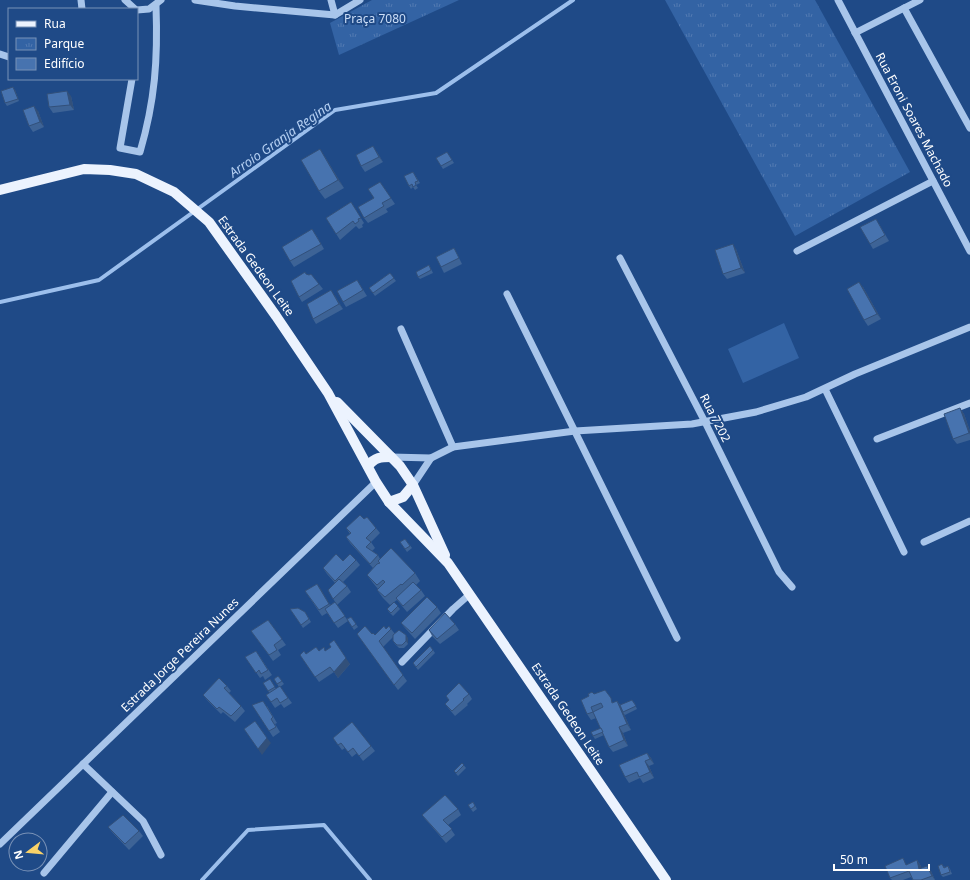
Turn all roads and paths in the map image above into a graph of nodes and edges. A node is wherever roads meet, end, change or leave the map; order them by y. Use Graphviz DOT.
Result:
graph roads {
  1 [pos="125,0"];
  2 [pos="161,0"];
  3 [pos="195,0"];
  4 [pos="331,0"];
  5 [pos="360,0"];
  6 [pos="838,0"];
  7 [pos="915,1"];
  8 [pos="156,6"];
  9 [pos="133,8"];
  10 [pos="904,8"];
  11 [pos="138,9"];
  12 [pos="335,15"];
  13 [pos="855,33"];
  14 [pos="132,80"];
  15 [pos="970,128"];
  16 [pos="933,181"];
  17 [pos="0,190"];
  18 [pos="797,251"];
  19 [pos="970,251"];
  20 [pos="620,258"];
  21 [pos="507,294"];
  22 [pos="970,327"];
  23 [pos="401,329"];
  24 [pos="825,389"];
  25 [pos="328,393"];
  26 [pos="970,403"];
  27 [pos="705,422"];
  28 [pos="574,431"];
  29 [pos="877,439"];
  30 [pos="453,447"];
  31 [pos="391,457"];
  32 [pos="431,458"];
  33 [pos="368,466"];
  34 [pos="376,482"];
  35 [pos="413,485"];
  36 [pos="389,502"];
  37 [pos="970,521"];
  38 [pos="924,542"];
  39 [pos="904,552"];
  40 [pos="448,563"];
  41 [pos="792,587"];
  42 [pos="470,594"];
  43 [pos="677,638"];
  44 [pos="402,662"];
  45 [pos="83,764"];
  46 [pos="112,792"];
  47 [pos="0,844"];
  48 [pos="161,855"];
  49 [pos="44,873"];
  50 [pos="666,880"];
  1 -- 9 [label="street"];
  2 -- 8 [label="street"];
  3 -- 12 [label="street"];
  4 -- 12 [label="street"];
  5 -- 12 [label="street"];
  6 -- 13 [label="street, Rua Eroni Soares Machado"];
  7 -- 10 [label="street"];
  8 -- 11 [label="street"];
  8 -- 14 [label="street"];
  10 -- 13 [label="street"];
  10 -- 15 [label="street"];
  13 -- 16 [label="street, Rua Eroni Soares Machado"];
  16 -- 18 [label="street"];
  16 -- 19 [label="street, Rua Eroni Soares Machado"];
  17 -- 25 [label="main road, Estrada Gedeon Leite"];
  20 -- 27 [label="street, Rua 7202"];
  21 -- 28 [label="street"];
  22 -- 24 [label="street"];
  23 -- 30 [label="street"];
  24 -- 27 [label="street"];
  24 -- 39 [label="street"];
  25 -- 31 [label="main road, Estrada Gedeon Leite"];
  25 -- 33 [label="main road, Estrada Gedeon Leite"];
  26 -- 29 [label="street"];
  27 -- 28 [label="street"];
  27 -- 41 [label="street, Rua 7202"];
  28 -- 30 [label="street"];
  28 -- 43 [label="street"];
  30 -- 32 [label="street"];
  31 -- 32 [label="street"];
  31 -- 33 [label="main road"];
  31 -- 35 [label="main road, Estrada Gedeon Leite"];
  32 -- 35 [label="street"];
  33 -- 34 [label="main road, Estrada Gedeon Leite"];
  34 -- 36 [label="main road, Estrada Gedeon Leite"];
  34 -- 45 [label="street, Estrada Jorge Pereira Nunes"];
  35 -- 36 [label="main road"];
  35 -- 40 [label="main road, Estrada Gedeon Leite"];
  36 -- 40 [label="main road, Estrada Gedeon Leite"];
  37 -- 38 [label="street"];
  40 -- 42 [label="main road, Estrada Gedeon Leite"];
  42 -- 44 [label="street"];
  42 -- 50 [label="main road, Estrada Gedeon Leite"];
  45 -- 46 [label="street"];
  45 -- 47 [label="street, Estrada Jorge Pereira Nunes"];
  46 -- 48 [label="street"];
  46 -- 49 [label="street"];
}
